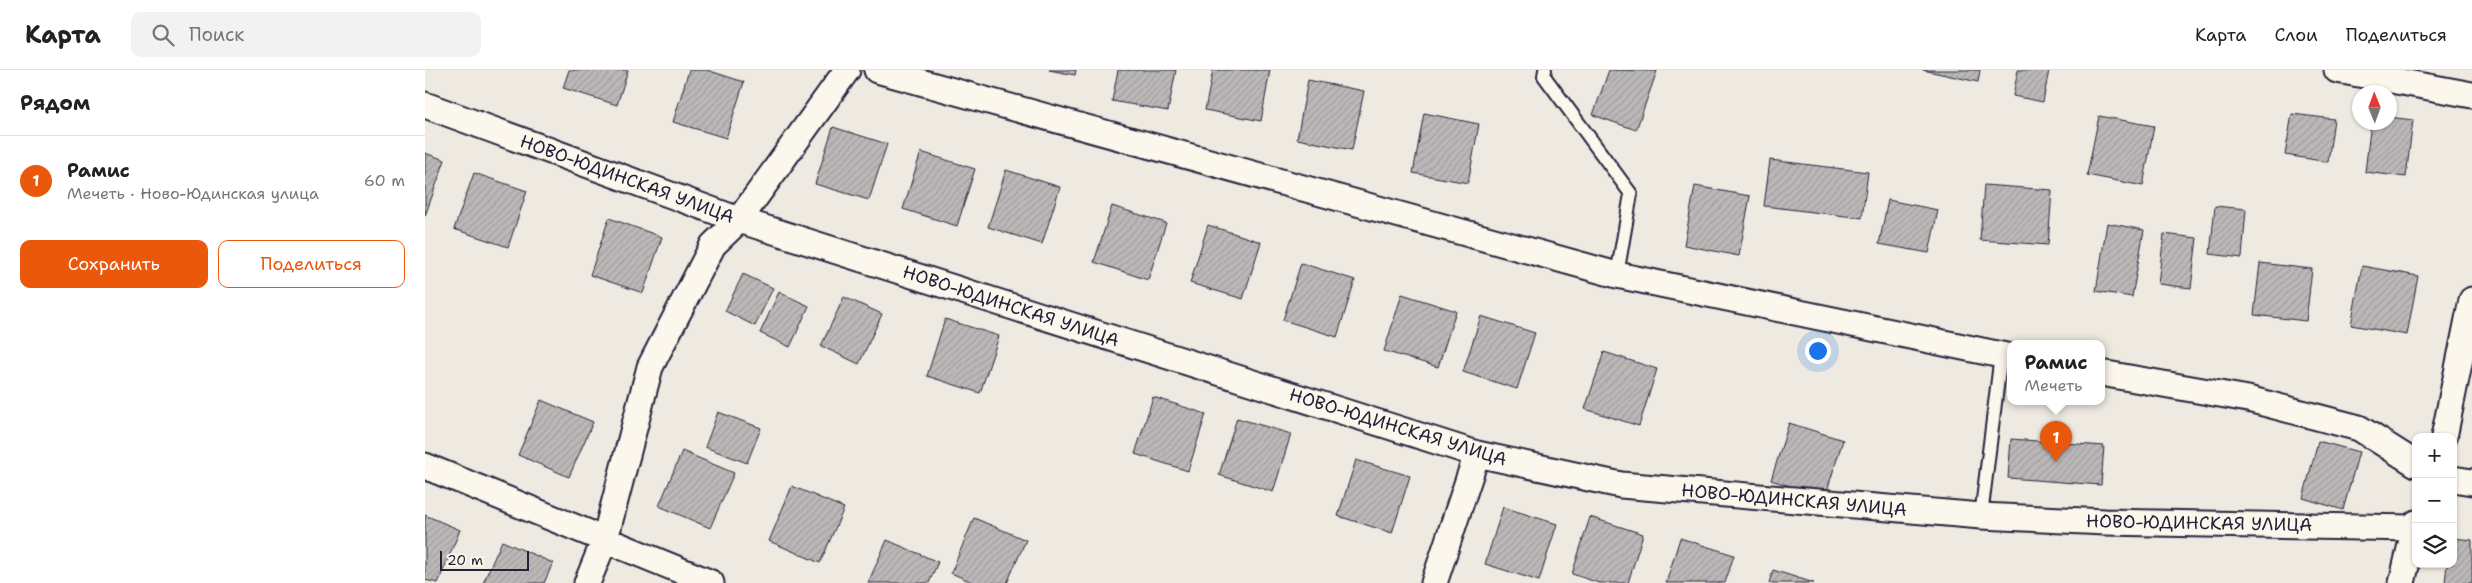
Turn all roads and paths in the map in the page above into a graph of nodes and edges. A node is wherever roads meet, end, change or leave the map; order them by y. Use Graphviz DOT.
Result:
graph roads {
  1 [pos="847,70"];
  2 [pos="877,70"];
  3 [pos="1545,70"];
  4 [pos="2337,70"];
  5 [pos="2472,94"];
  6 [pos="425,105"];
  7 [pos="739,220"];
  8 [pos="1617,275"];
  9 [pos="2472,300"];
  10 [pos="2006,356"];
  11 [pos="2105,374"];
  12 [pos="2445,433"];
  13 [pos="1477,454"];
  14 [pos="2412,461"];
  15 [pos="425,466"];
  16 [pos="2457,480"];
  17 [pos="2472,482"];
  18 [pos="1981,516"];
  19 [pos="2412,526"];
  20 [pos="605,539"];
  21 [pos="2412,540"];
  22 [pos="587,583"];
  23 [pos="711,583"];
  24 [pos="1434,583"];
  25 [pos="2403,583"];
  1 -- 7 [label="street"];
  2 -- 8 [label="street"];
  3 -- 8 [label="lane"];
  4 -- 5 [label="street"];
  6 -- 7 [label="street, НОВО-ЮДИНСКАЯ УЛИЦА"];
  7 -- 13 [label="street, НОВО-ЮДИНСКАЯ УЛИЦА"];
  7 -- 20 [label="street"];
  8 -- 10 [label="street"];
  9 -- 12 [label="street"];
  10 -- 18 [label="lane"];
  11 -- 14 [label="street"];
  13 -- 18 [label="street, НОВО-ЮДИНСКАЯ УЛИЦА"];
  13 -- 24 [label="street"];
  15 -- 20 [label="street"];
  16 -- 17 [label="street"];
  18 -- 19 [label="street, НОВО-ЮДИНСКАЯ УЛИЦА"];
  20 -- 22 [label="street"];
  20 -- 23 [label="street"];
  21 -- 25 [label="street"];
}
